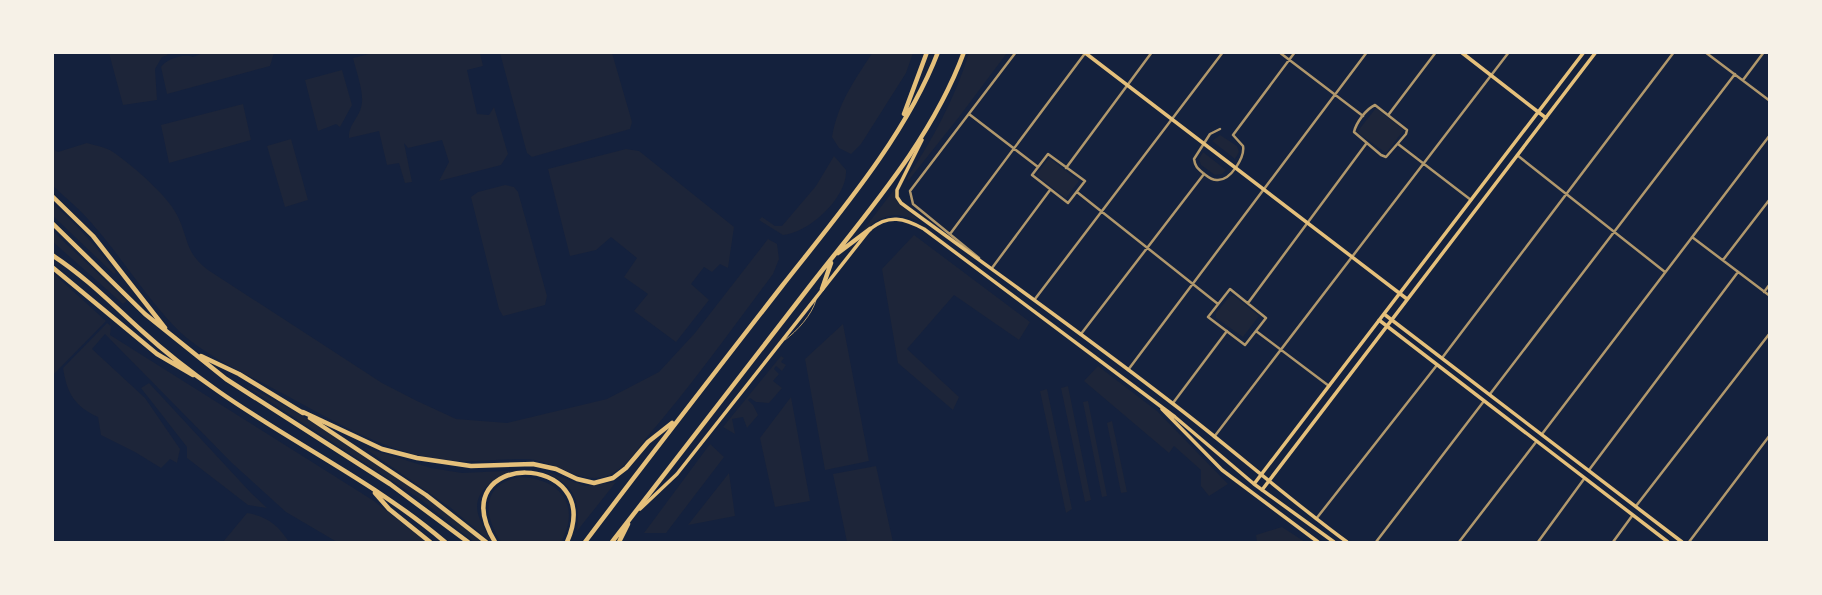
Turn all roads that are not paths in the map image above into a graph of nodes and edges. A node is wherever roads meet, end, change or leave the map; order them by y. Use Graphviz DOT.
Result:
graph roads {
  1 [pos="928,52"];
  2 [pos="938,52"];
  3 [pos="1016,52"];
  4 [pos="1152,52"];
  5 [pos="1223,52"];
  6 [pos="1279,52"];
  7 [pos="1295,52"];
  8 [pos="1367,52"];
  9 [pos="1436,52"];
  10 [pos="1461,52"];
  11 [pos="1509,52"];
  12 [pos="1584,52"];
  13 [pos="1596,52"];
  14 [pos="1674,52"];
  15 [pos="1706,52"];
  16 [pos="1764,52"];
  17 [pos="963,53"];
  18 [pos="1085,53"];
  19 [pos="1290,60"];
  20 [pos="1735,74"];
  21 [pos="1491,76"];
  22 [pos="1743,80"];
  23 [pos="1128,86"];
  24 [pos="1335,94"];
  25 [pos="1769,101"];
  26 [pos="1539,112"];
  27 [pos="969,114"];
  28 [pos="1389,114"];
  29 [pos="1363,116"];
  30 [pos="1546,118"];
  31 [pos="1172,120"];
  32 [pos="900,125"];
  33 [pos="1220,129"];
  34 [pos="926,132"];
  35 [pos="1769,135"];
  36 [pos="1203,144"];
  37 [pos="1366,144"];
  38 [pos="1398,144"];
  39 [pos="1014,148"];
  40 [pos="1517,155"];
  41 [pos="1423,163"];
  42 [pos="1038,167"];
  43 [pos="1234,167"];
  44 [pos="1066,168"];
  45 [pos="1204,174"];
  46 [pos="1051,190"];
  47 [pos="1263,190"];
  48 [pos="1077,192"];
  49 [pos="1566,194"];
  50 [pos="52,196"];
  51 [pos="1769,199"];
  52 [pos="1471,200"];
  53 [pos="1102,212"];
  54 [pos="52,223"];
  55 [pos="1307,223"];
  56 [pos="870,229"];
  57 [pos="1614,232"];
  58 [pos="950,234"];
  59 [pos="1692,237"];
  60 [pos="1147,248"];
  61 [pos="52,256"];
  62 [pos="833,257"];
  63 [pos="1351,257"];
  64 [pos="1723,260"];
  65 [pos="987,264"];
  66 [pos="52,267"];
  67 [pos="992,268"];
  68 [pos="1665,272"];
  69 [pos="1738,272"];
  70 [pos="1193,284"];
  71 [pos="1769,284"];
  72 [pos="820,291"];
  73 [pos="1764,292"];
  74 [pos="1400,293"];
  75 [pos="1769,296"];
  76 [pos="1035,299"];
  77 [pos="1407,299"];
  78 [pos="1248,303"];
  79 [pos="1218,304"];
  80 [pos="1384,314"];
  81 [pos="1379,320"];
  82 [pos="1392,320"];
  83 [pos="1387,326"];
  84 [pos="1227,331"];
  85 [pos="1256,331"];
  86 [pos="1769,333"];
  87 [pos="1081,334"];
  88 [pos="172,337"];
  89 [pos="1281,349"];
  90 [pos="195,354"];
  91 [pos="1442,358"];
  92 [pos="1437,365"];
  93 [pos="1128,370"];
  94 [pos="200,378"];
  95 [pos="1329,386"];
  96 [pos="1490,395"];
  97 [pos="1153,400"];
  98 [pos="1484,401"];
  99 [pos="1173,403"];
  100 [pos="303,412"];
  101 [pos="679,418"];
  102 [pos="1542,434"];
  103 [pos="1769,435"];
  104 [pos="1214,437"];
  105 [pos="1536,442"];
  106 [pos="1589,470"];
  107 [pos="1261,475"];
  108 [pos="1584,479"];
  109 [pos="1268,482"];
  110 [pos="1254,484"];
  111 [pos="372,490"];
  112 [pos="1262,490"];
  113 [pos="1636,506"];
  114 [pos="633,515"];
  115 [pos="1632,516"];
  116 [pos="1316,519"];
  117 [pos="430,542"];
  118 [pos="445,542"];
  119 [pos="468,542"];
  120 [pos="486,542"];
  121 [pos="495,542"];
  122 [pos="568,542"];
  123 [pos="585,542"];
  124 [pos="612,542"];
  125 [pos="619,542"];
  126 [pos="1318,542"];
  127 [pos="1334,542"];
  128 [pos="1348,542"];
  129 [pos="1376,542"];
  130 [pos="1459,542"];
  131 [pos="1538,542"];
  132 [pos="1614,542"];
  133 [pos="1668,542"];
  134 [pos="1682,542"];
  135 [pos="1689,542"];
  1 -- 32 [label="highway"];
  2 -- 32 [label="highway"];
  3 -- 27 [label="street"];
  4 -- 23 [label="street"];
  5 -- 31 [label="street"];
  6 -- 19 [label="street"];
  7 -- 19 [label="street"];
  8 -- 24 [label="street"];
  9 -- 28 [label="street"];
  10 -- 21 [label="main road"];
  11 -- 21 [label="street"];
  12 -- 26 [label="main road"];
  13 -- 30 [label="main road"];
  14 -- 49 [label="street"];
  15 -- 20 [label="street"];
  16 -- 22 [label="street"];
  17 -- 34 [label="highway"];
  18 -- 23 [label="main road"];
  18 -- 39 [label="street"];
  19 -- 24 [label="street"];
  19 -- 43 [label="street"];
  20 -- 22 [label="street"];
  20 -- 57 [label="street"];
  21 -- 26 [label="main road"];
  21 -- 41 [label="street"];
  22 -- 25 [label="street"];
  23 -- 31 [label="main road"];
  23 -- 44 [label="street"];
  24 -- 29 [label="street"];
  24 -- 47 [label="street"];
  26 -- 30 [label="main road"];
  26 -- 52 [label="main road"];
  27 -- 39 [label="street"];
  27 -- 58 [label="street"];
  28 -- 29 [label="street"];
  28 -- 38 [label="street"];
  29 -- 37 [label="street"];
  30 -- 40 [label="main road"];
  31 -- 36 [label="main road"];
  31 -- 53 [label="street"];
  32 -- 101 [label="highway"];
  33 -- 36 [label="street"];
  34 -- 62 [label="highway"];
  34 -- 65 [label="main road"];
  35 -- 59 [label="street"];
  36 -- 43 [label="main road"];
  36 -- 45 [label="street"];
  37 -- 38 [label="street"];
  37 -- 55 [label="street"];
  38 -- 41 [label="street"];
  39 -- 42 [label="street"];
  39 -- 58 [label="street"];
  40 -- 49 [label="street"];
  40 -- 77 [label="main road"];
  41 -- 52 [label="street"];
  41 -- 63 [label="street"];
  42 -- 44 [label="street"];
  42 -- 46 [label="street"];
  43 -- 45 [label="street"];
  43 -- 47 [label="main road"];
  44 -- 48 [label="street"];
  45 -- 60 [label="street"];
  46 -- 48 [label="street"];
  46 -- 67 [label="street"];
  47 -- 55 [label="main road"];
  47 -- 70 [label="street"];
  48 -- 53 [label="street"];
  49 -- 57 [label="street"];
  49 -- 91 [label="street"];
  50 -- 88 [label="highway"];
  51 -- 64 [label="street"];
  52 -- 74 [label="main road"];
  53 -- 60 [label="street"];
  53 -- 76 [label="street"];
  54 -- 88 [label="highway"];
  55 -- 63 [label="main road"];
  55 -- 78 [label="street"];
  56 -- 62 [label="highway"];
  56 -- 72 [label="main road"];
  56 -- 97 [label="main road"];
  57 -- 68 [label="street"];
  57 -- 96 [label="street"];
  58 -- 65 [label="street"];
  59 -- 64 [label="street"];
  59 -- 68 [label="street"];
  60 -- 70 [label="street"];
  60 -- 87 [label="street"];
  61 -- 94 [label="highway"];
  62 -- 72 [label="highway"];
  62 -- 114 [label="highway"];
  63 -- 74 [label="main road"];
  63 -- 89 [label="street"];
  64 -- 69 [label="street"];
  65 -- 67 [label="main road"];
  66 -- 94 [label="highway"];
  67 -- 76 [label="main road"];
  68 -- 102 [label="street"];
  69 -- 73 [label="street"];
  69 -- 106 [label="street"];
  70 -- 79 [label="street"];
  70 -- 93 [label="street"];
  71 -- 73 [label="street"];
  72 -- 114 [label="main road"];
  73 -- 75 [label="street"];
  74 -- 77 [label="main road"];
  74 -- 80 [label="main road"];
  76 -- 87 [label="main road"];
  77 -- 82 [label="main road"];
  78 -- 79 [label="street"];
  78 -- 85 [label="street"];
  79 -- 84 [label="street"];
  80 -- 81 [label="main road"];
  80 -- 82 [label="main road"];
  81 -- 83 [label="main road"];
  81 -- 95 [label="main road"];
  82 -- 83 [label="main road"];
  82 -- 91 [label="main road"];
  83 -- 92 [label="main road"];
  83 -- 109 [label="main road"];
  84 -- 85 [label="street"];
  84 -- 99 [label="street"];
  85 -- 89 [label="street"];
  86 -- 113 [label="street"];
  87 -- 93 [label="main road"];
  88 -- 90 [label="highway"];
  89 -- 95 [label="street"];
  89 -- 104 [label="street"];
  90 -- 100 [label="highway"];
  90 -- 119 [label="highway"];
  91 -- 96 [label="main road"];
  92 -- 98 [label="main road"];
  92 -- 116 [label="street"];
  93 -- 99 [label="main road"];
  94 -- 111 [label="highway"];
  95 -- 107 [label="main road"];
  96 -- 102 [label="main road"];
  97 -- 110 [label="main road"];
  97 -- 126 [label="main road"];
  98 -- 105 [label="main road"];
  98 -- 129 [label="street"];
  99 -- 104 [label="main road"];
  100 -- 101 [label="highway"];
  100 -- 120 [label="highway"];
  101 -- 123 [label="highway"];
  102 -- 105 [label="main road"];
  102 -- 106 [label="main road"];
  103 -- 135 [label="street"];
  104 -- 107 [label="main road"];
  105 -- 108 [label="main road"];
  105 -- 130 [label="street"];
  106 -- 113 [label="main road"];
  107 -- 109 [label="main road"];
  107 -- 110 [label="main road"];
  108 -- 115 [label="main road"];
  108 -- 131 [label="street"];
  109 -- 112 [label="main road"];
  109 -- 116 [label="main road"];
  110 -- 112 [label="main road"];
  111 -- 117 [label="highway"];
  111 -- 118 [label="highway"];
  112 -- 127 [label="main road"];
  113 -- 134 [label="main road"];
  114 -- 124 [label="highway"];
  114 -- 125 [label="highway"];
  115 -- 132 [label="street"];
  115 -- 133 [label="main road"];
  116 -- 128 [label="main road"];
  121 -- 122 [label="highway"];
}
